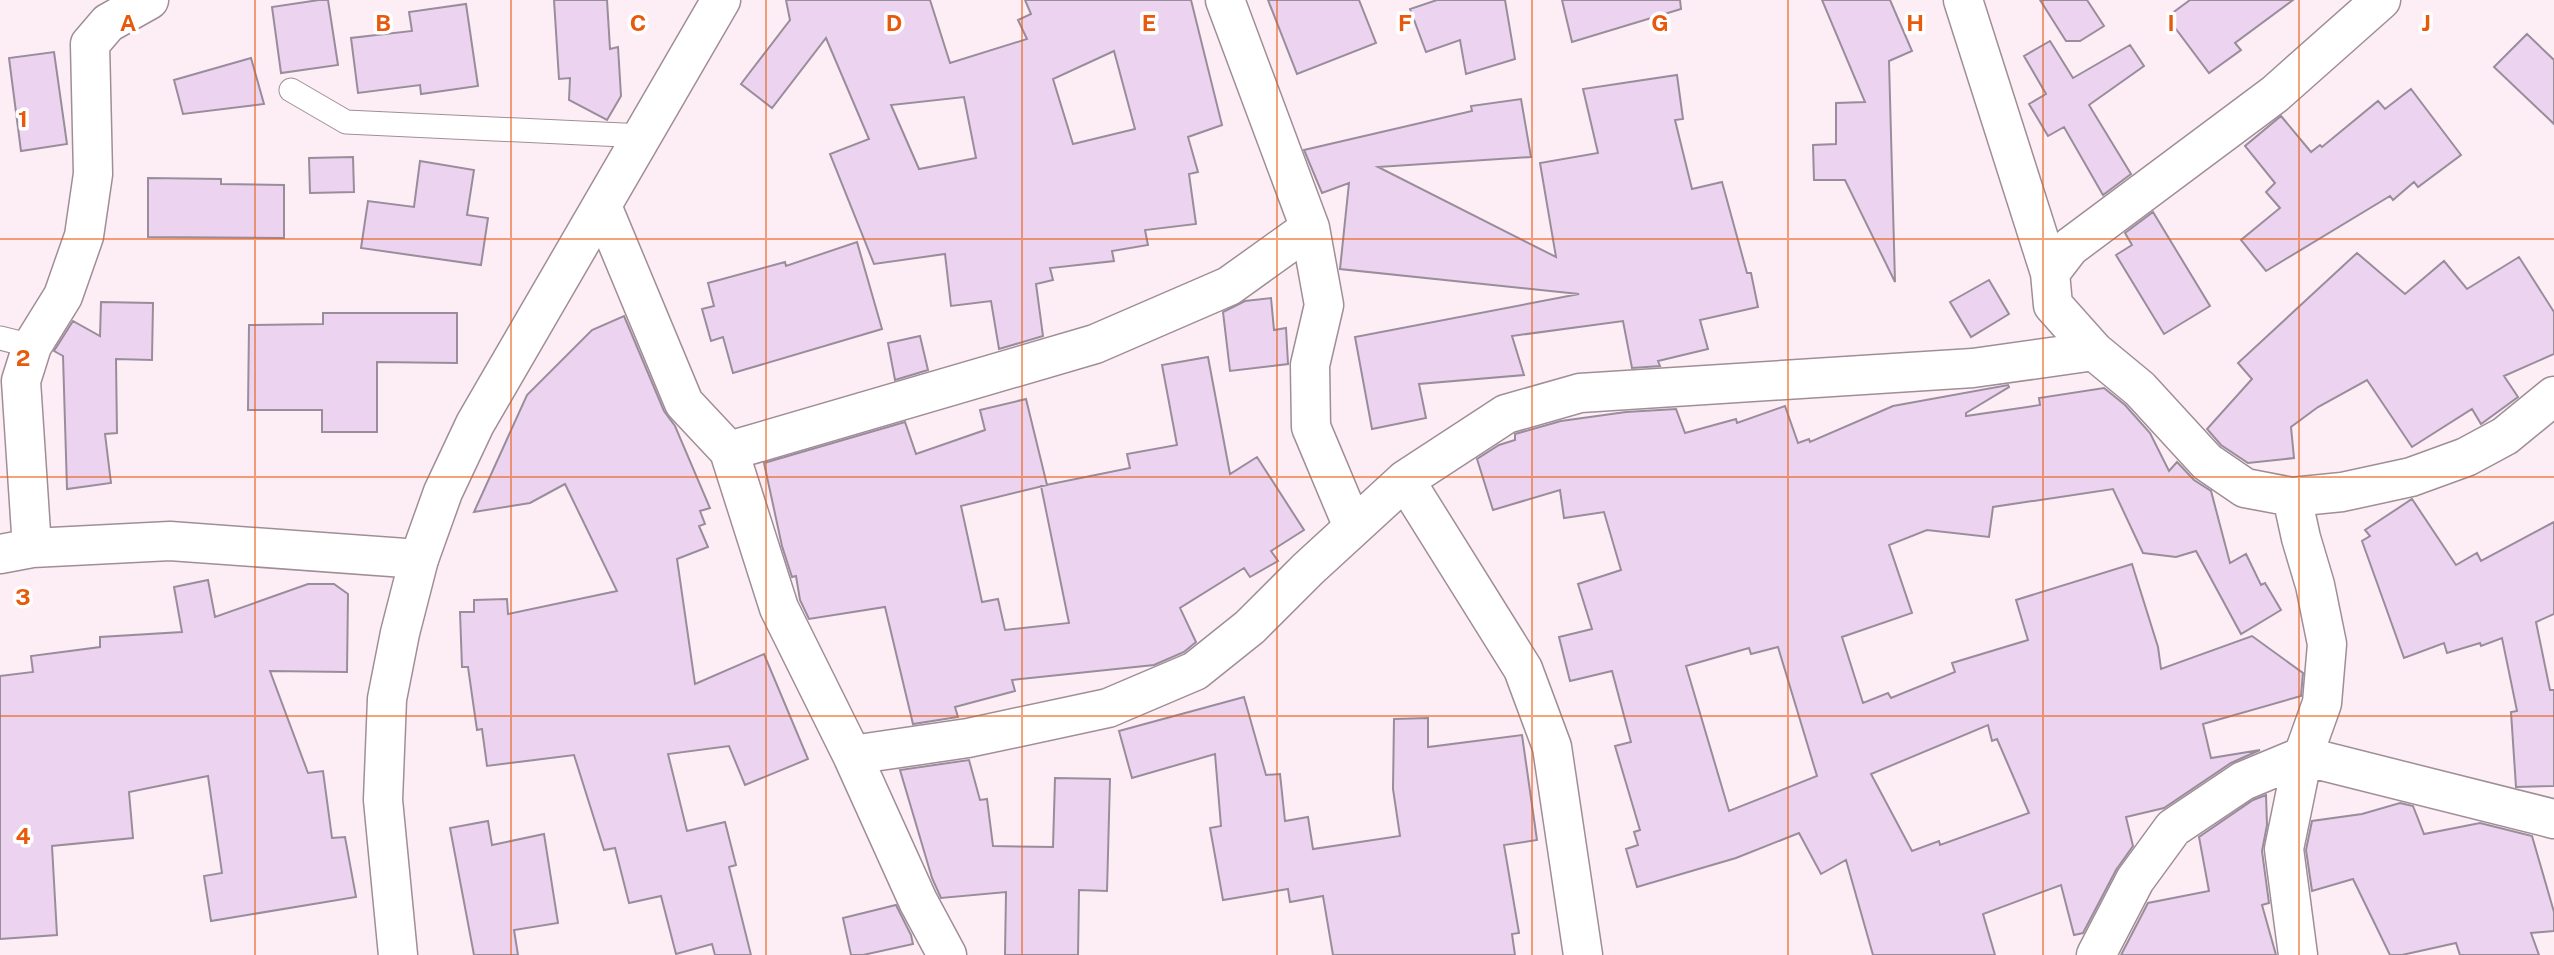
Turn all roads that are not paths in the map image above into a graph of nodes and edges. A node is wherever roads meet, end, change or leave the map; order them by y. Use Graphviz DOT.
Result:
graph roads {
  1 [pos="149,0"];
  2 [pos="721,0"];
  3 [pos="1225,0"];
  4 [pos="1964,0"];
  5 [pos="2381,0"];
  6 [pos="291,90"];
  7 [pos="644,136"];
  8 [pos="602,206"];
  9 [pos="1310,228"];
  10 [pos="2050,273"];
  11 [pos="16,342"];
  12 [pos="2094,351"];
  13 [pos="2554,396"];
  14 [pos="729,451"];
  15 [pos="1405,480"];
  16 [pos="2292,497"];
  17 [pos="1353,527"];
  18 [pos="16,551"];
  19 [pos="419,559"];
  20 [pos="852,755"];
  21 [pos="2303,756"];
  22 [pos="2554,819"];
  23 [pos="390,954"];
  24 [pos="947,955"];
  25 [pos="1583,955"];
  26 [pos="2096,955"];
  27 [pos="2298,955"];
  1 -- 11 [label="street"];
  2 -- 7 [label="street"];
  3 -- 9 [label="street"];
  4 -- 10 [label="street"];
  5 -- 10 [label="street"];
  6 -- 7 [label="lane"];
  7 -- 8 [label="street"];
  8 -- 14 [label="street"];
  8 -- 19 [label="street"];
  9 -- 14 [label="street"];
  9 -- 17 [label="street"];
  10 -- 12 [label="street"];
  11 -- 18 [label="street"];
  12 -- 15 [label="street"];
  12 -- 16 [label="street"];
  13 -- 16 [label="street"];
  14 -- 20 [label="street"];
  15 -- 17 [label="street"];
  15 -- 25 [label="street"];
  16 -- 21 [label="street"];
  17 -- 20 [label="street"];
  18 -- 19 [label="street"];
  19 -- 23 [label="street"];
  20 -- 24 [label="street"];
  21 -- 22 [label="street"];
  21 -- 26 [label="street"];
  21 -- 27 [label="street"];
}
